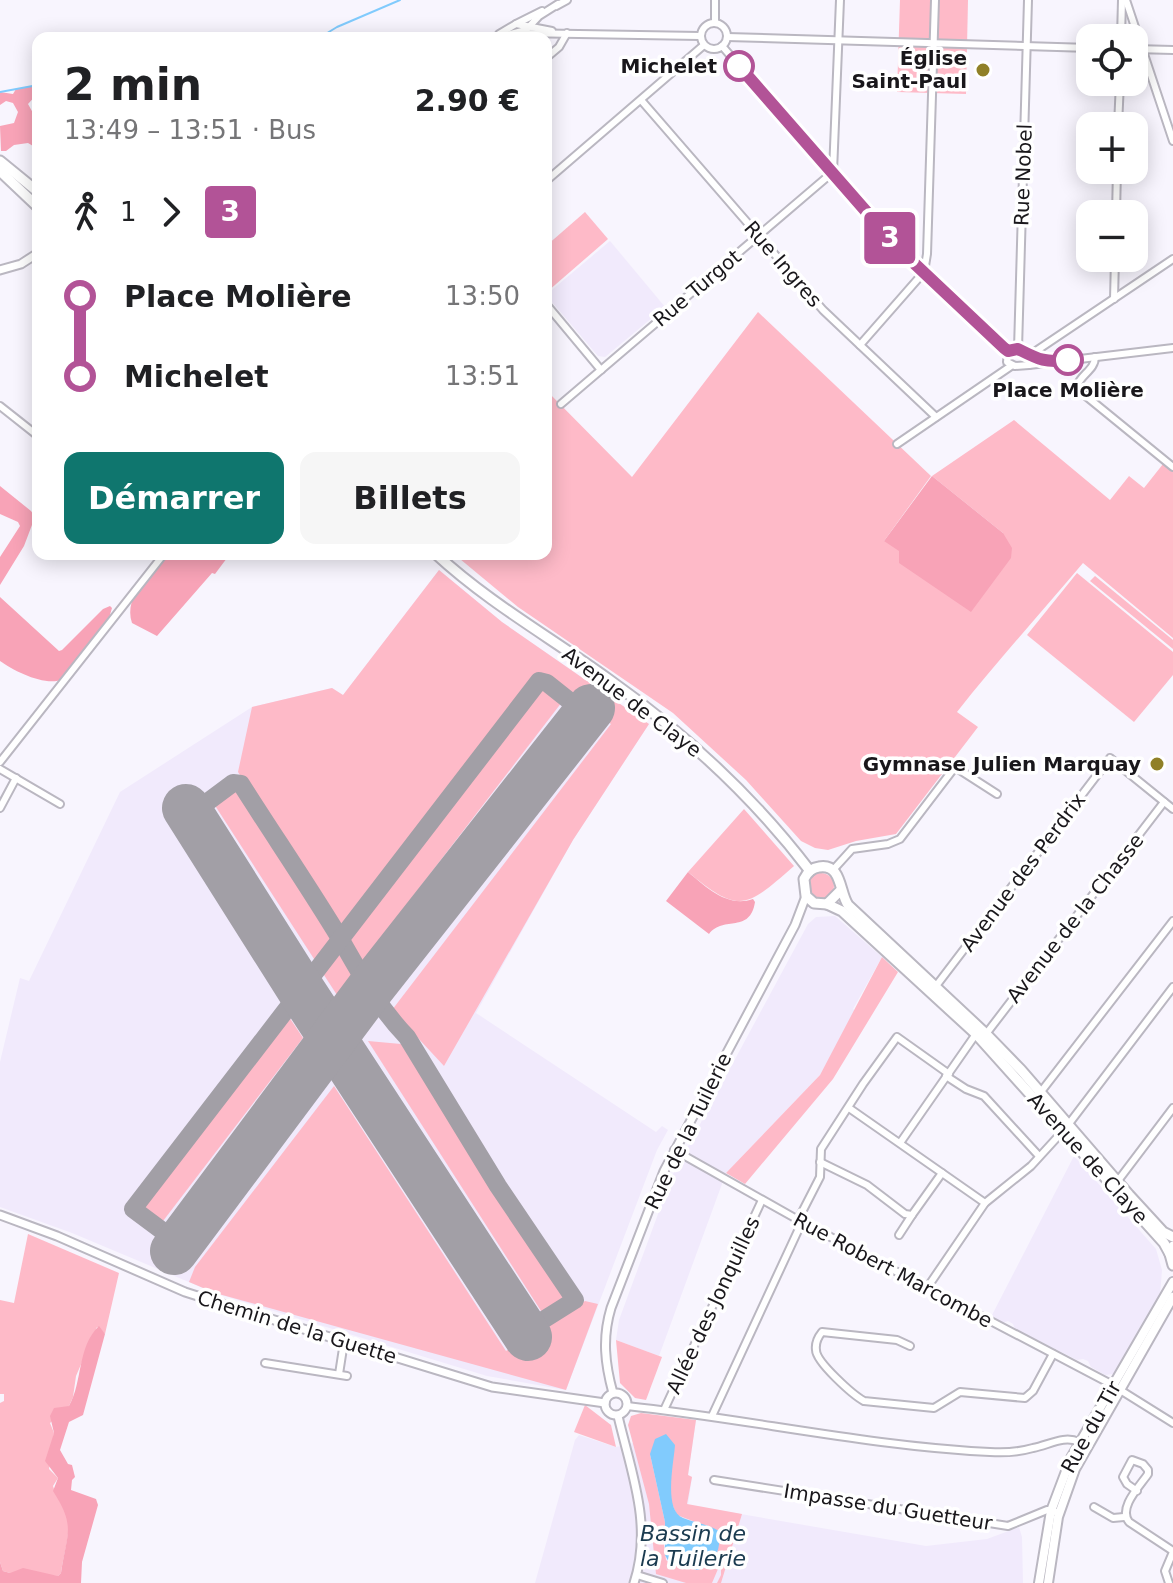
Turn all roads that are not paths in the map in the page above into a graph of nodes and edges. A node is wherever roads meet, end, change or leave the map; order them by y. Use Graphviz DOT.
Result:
graph roads {
  1 [pos="567,0"];
  2 [pos="715,0"];
  3 [pos="840,0"];
  4 [pos="935,0"];
  5 [pos="1028,0"];
  6 [pos="1124,0"];
  7 [pos="558,4"];
  8 [pos="715,23"];
  9 [pos="516,24"];
  10 [pos="1122,24"];
  11 [pos="1133,24"];
  12 [pos="530,25"];
  13 [pos="503,32"];
  14 [pos="520,32"];
  15 [pos="552,33"];
  16 [pos="563,33"];
  17 [pos="700,36"];
  18 [pos="727,37"];
  19 [pos="839,40"];
  20 [pos="933,43"];
  21 [pos="704,45"];
  22 [pos="722,46"];
  23 [pos="1027,46"];
  24 [pos="1076,48"];
  25 [pos="1148,49"];
  26 [pos="1173,50"];
  27 [pos="552,53"];
  28 [pos="1148,64"];
  29 [pos="641,100"];
  30 [pos="1173,141"];
  31 [pos="0,161"];
  32 [pos="0,171"];
  33 [pos="833,172"];
  34 [pos="552,176"];
  35 [pos="32,187"];
  36 [pos="32,201"];
  37 [pos="759,237"];
  38 [pos="32,257"];
  39 [pos="1173,259"];
  40 [pos="0,270"];
  41 [pos="924,272"];
  42 [pos="1115,272"];
  43 [pos="1114,299"];
  44 [pos="552,311"];
  45 [pos="860,345"];
  46 [pos="1173,348"];
  47 [pos="1018,349"];
  48 [pos="1008,351"];
  49 [pos="1095,357"];
  50 [pos="1030,359"];
  51 [pos="1011,366"];
  52 [pos="601,370"];
  53 [pos="561,404"];
  54 [pos="0,406"];
  55 [pos="936,417"];
  56 [pos="32,431"];
  57 [pos="897,444"];
  58 [pos="1173,467"];
  59 [pos="159,560"];
  60 [pos="443,560"];
  61 [pos="0,762"];
  62 [pos="0,769"];
  63 [pos="16,778"];
  64 [pos="997,794"];
  65 [pos="1164,802"];
  66 [pos="60,804"];
  67 [pos="0,808"];
  68 [pos="1173,809"];
  69 [pos="833,870"];
  70 [pos="810,871"];
  71 [pos="840,891"];
  72 [pos="806,896"];
  73 [pos="824,904"];
  74 [pos="1173,921"];
  75 [pos="795,925"];
  76 [pos="936,986"];
  77 [pos="1173,987"];
  78 [pos="981,1034"];
  79 [pos="948,1075"];
  80 [pos="1040,1093"];
  81 [pos="849,1108"];
  82 [pos="1173,1108"];
  83 [pos="1065,1128"];
  84 [pos="900,1143"];
  85 [pos="674,1150"];
  86 [pos="1039,1156"];
  87 [pos="820,1162"];
  88 [pos="942,1173"];
  89 [pos="1117,1182"];
  90 [pos="762,1200"];
  91 [pos="985,1203"];
  92 [pos="0,1215"];
  93 [pos="912,1215"];
  94 [pos="800,1221"];
  95 [pos="899,1235"];
  96 [pos="1173,1237"];
  97 [pos="1172,1250"];
  98 [pos="1173,1265"];
  99 [pos="1173,1282"];
  100 [pos="927,1288"];
  101 [pos="1173,1297"];
  102 [pos="344,1342"];
  103 [pos="910,1346"];
  104 [pos="1053,1354"];
  105 [pos="265,1363"];
  106 [pos="339,1374"];
  107 [pos="347,1376"];
  108 [pos="1116,1388"];
  109 [pos="613,1393"];
  110 [pos="605,1403"];
  111 [pos="627,1406"];
  112 [pos="664,1410"];
  113 [pos="618,1416"];
  114 [pos="712,1416"];
  115 [pos="1173,1423"];
  116 [pos="1083,1443"];
  117 [pos="714,1480"];
  118 [pos="1137,1491"];
  119 [pos="1094,1507"];
  120 [pos="1055,1512"];
  121 [pos="1124,1517"];
  122 [pos="1173,1552"];
  123 [pos="636,1579"];
  124 [pos="663,1583"];
  125 [pos="1039,1583"];
  126 [pos="1048,1583"];
  127 [pos="1169,1583"];
  1 -- 7 [label="street"];
  2 -- 8 [label="street"];
  3 -- 19 [label="street"];
  4 -- 20 [label="street"];
  5 -- 23 [label="street, Rue Nobel"];
  6 -- 10 [label="street"];
  6 -- 11 [label="street"];
  7 -- 9 [label="street"];
  7 -- 12 [label="street"];
  8 -- 17 [label="street"];
  8 -- 18 [label="street"];
  9 -- 12 [label="street"];
  9 -- 13 [label="street"];
  12 -- 14 [label="street"];
  12 -- 16 [label="street"];
  15 -- 16 [label="street"];
  16 -- 17 [label="street"];
  16 -- 27 [label="street"];
  17 -- 21 [label="street"];
  18 -- 19 [label="street"];
  18 -- 22 [label="street"];
  19 -- 20 [label="street"];
  19 -- 33 [label="street"];
  20 -- 23 [label="street"];
  20 -- 41 [label="street"];
  21 -- 22 [label="street"];
  21 -- 29 [label="street"];
  22 -- 33 [label="street"];
  23 -- 24 [label="street"];
  23 -- 47 [label="street, Rue Nobel"];
  25 -- 26 [label="street"];
  28 -- 30 [label="street"];
  29 -- 34 [label="street"];
  29 -- 37 [label="street, Rue Ingres"];
  31 -- 35 [label="main road"];
  32 -- 36 [label="main road"];
  33 -- 37 [label="street, Rue Turgot"];
  33 -- 41 [label="street"];
  37 -- 45 [label="street, Rue Ingres"];
  37 -- 52 [label="street, Rue Turgot"];
  38 -- 40 [label="street"];
  39 -- 43 [label="street"];
  41 -- 45 [label="street"];
  41 -- 48 [label="street"];
  42 -- 43 [label="street"];
  43 -- 50 [label="street"];
  44 -- 52 [label="street"];
  45 -- 55 [label="street, Rue Ingres"];
  46 -- 49 [label="street"];
  47 -- 48 [label="street"];
  47 -- 50 [label="street"];
  48 -- 51 [label="street"];
  49 -- 50 [label="street"];
  49 -- 58 [label="street"];
  50 -- 51 [label="street"];
  51 -- 55 [label="street"];
  52 -- 53 [label="street, Rue Turgot"];
  54 -- 56 [label="street"];
  55 -- 57 [label="street"];
  59 -- 61 [label="street"];
  60 -- 70 [label="main road, Avenue de Claye"];
  62 -- 63 [label="street"];
  63 -- 66 [label="street"];
  63 -- 67 [label="street"];
  64 -- 69 [label="street"];
  65 -- 68 [label="street"];
  65 -- 76 [label="street, Avenue des Perdrix"];
  65 -- 78 [label="street, Avenue de la Chasse"];
  69 -- 70 [label="main road"];
  69 -- 71 [label="main road, Avenue de Claye"];
  70 -- 72 [label="main road"];
  71 -- 73 [label="main road"];
  71 -- 76 [label="main road, Avenue de Claye"];
  72 -- 73 [label="main road, Avenue de Claye"];
  72 -- 75 [label="street, Rue de la Tuilerie"];
  73 -- 75 [label="street, Rue de la Tuilerie"];
  73 -- 78 [label="main road, Avenue de Claye"];
  74 -- 80 [label="street"];
  75 -- 85 [label="street, Rue de la Tuilerie"];
  76 -- 78 [label="main road, Avenue de Claye"];
  77 -- 83 [label="street"];
  78 -- 79 [label="street, Avenue de la Chasse"];
  78 -- 80 [label="main road, Avenue de Claye"];
  78 -- 83 [label="main road, Avenue de Claye"];
  79 -- 81 [label="street"];
  79 -- 84 [label="street, Avenue de la Chasse"];
  79 -- 86 [label="street"];
  80 -- 83 [label="main road, Avenue de Claye"];
  81 -- 84 [label="street"];
  81 -- 87 [label="street"];
  82 -- 89 [label="street"];
  83 -- 86 [label="street"];
  83 -- 89 [label="main road, Avenue de Claye"];
  83 -- 97 [label="main road, Avenue de Claye"];
  84 -- 88 [label="street"];
  85 -- 90 [label="street, Rue Robert Marcombe"];
  85 -- 109 [label="street, Rue de la Tuilerie"];
  86 -- 91 [label="street"];
  87 -- 93 [label="street"];
  87 -- 94 [label="street"];
  88 -- 91 [label="street"];
  88 -- 93 [label="street"];
  89 -- 96 [label="main road, Avenue de Claye"];
  90 -- 94 [label="street, Rue Robert Marcombe"];
  90 -- 112 [label="street, Allée des Jonquilles"];
  91 -- 100 [label="street"];
  92 -- 102 [label="street, Chemin de la Guette"];
  93 -- 95 [label="street"];
  94 -- 100 [label="street, Rue Robert Marcombe"];
  94 -- 114 [label="street"];
  97 -- 98 [label="main road"];
  99 -- 108 [label="main road, Rue du Tir"];
  100 -- 104 [label="street, Rue Robert Marcombe"];
  101 -- 108 [label="main road, Rue du Tir"];
  102 -- 106 [label="street"];
  102 -- 110 [label="street, Chemin de la Guette"];
  103 -- 104 [label="street"];
  104 -- 108 [label="street, Rue Robert Marcombe"];
  105 -- 106 [label="street"];
  106 -- 107 [label="street"];
  108 -- 115 [label="street, Rue Robert Marcombe"];
  108 -- 116 [label="main road, Rue du Tir"];
  109 -- 110 [label="street"];
  109 -- 111 [label="street"];
  110 -- 113 [label="street"];
  111 -- 112 [label="street"];
  111 -- 113 [label="street"];
  112 -- 114 [label="street"];
  113 -- 123 [label="street"];
  114 -- 116 [label="street"];
  116 -- 120 [label="main road, Rue du Tir"];
  117 -- 120 [label="street, Impasse du Guetteur"];
  118 -- 118 [label="street"];
  118 -- 121 [label="street"];
  119 -- 121 [label="street"];
  120 -- 125 [label="main road, Rue du Tir"];
  120 -- 126 [label="main road, Rue du Tir"];
  121 -- 122 [label="street"];
  122 -- 127 [label="street"];
  123 -- 124 [label="street"];
}
